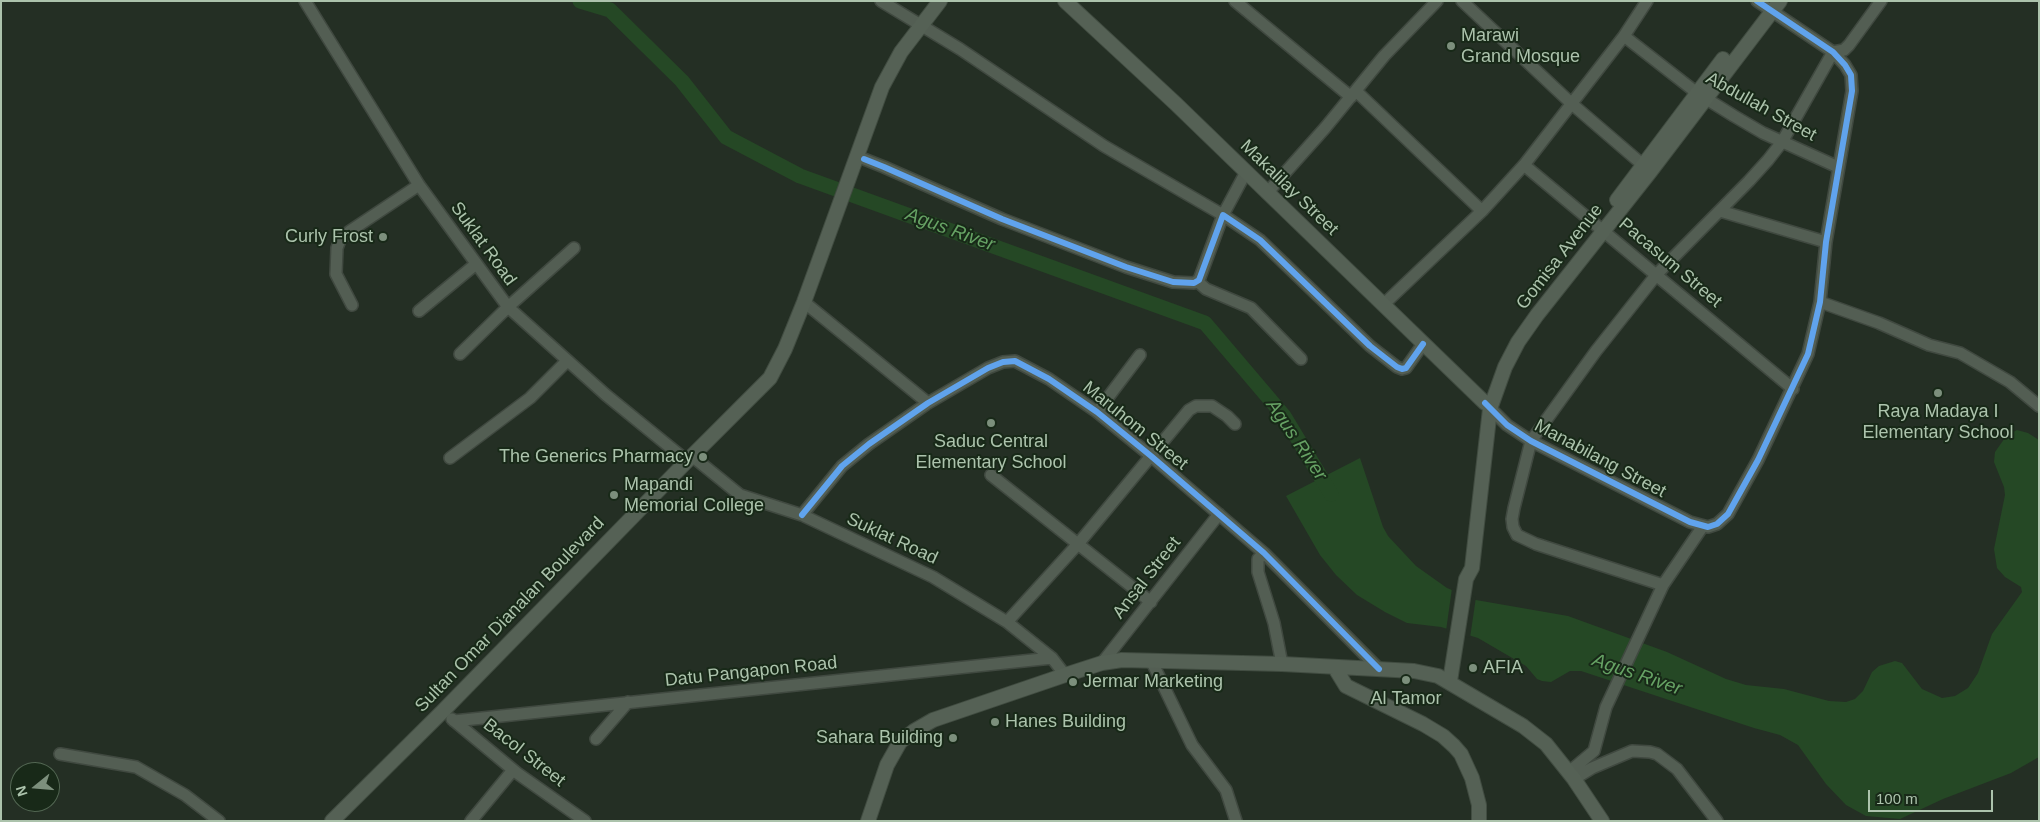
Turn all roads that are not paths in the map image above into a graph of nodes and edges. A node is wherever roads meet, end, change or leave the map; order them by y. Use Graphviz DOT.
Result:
graph roads {
  1 [pos="305,1"];
  2 [pos="880,1"];
  3 [pos="940,1"];
  4 [pos="1065,1"];
  5 [pos="1235,1"];
  6 [pos="1437,1"];
  7 [pos="1462,1"];
  8 [pos="1647,1"];
  9 [pos="1881,1"];
  10 [pos="1768,4"];
  11 [pos="922,26"];
  12 [pos="1624,36"];
  13 [pos="1833,52"];
  14 [pos="1354,94"];
  15 [pos="1702,96"];
  16 [pos="1572,104"];
  17 [pos="1782,142"];
  18 [pos="860,161"];
  19 [pos="1524,164"];
  20 [pos="1643,165"];
  21 [pos="1838,168"];
  22 [pos="1246,172"];
  23 [pos="419,185"];
  24 [pos="1267,193"];
  25 [pos="1482,211"];
  26 [pos="1720,211"];
  27 [pos="1223,215"];
  28 [pos="1601,228"];
  29 [pos="1826,242"];
  30 [pos="574,248"];
  31 [pos="476,264"];
  32 [pos="1657,274"];
  33 [pos="1197,281"];
  34 [pos="804,302"];
  35 [pos="1820,302"];
  36 [pos="352,305"];
  37 [pos="1383,305"];
  38 [pos="508,307"];
  39 [pos="419,311"];
  40 [pos="1423,344"];
  41 [pos="460,354"];
  42 [pos="1140,355"];
  43 [pos="1301,359"];
  44 [pos="566,361"];
  45 [pos="1793,389"];
  46 [pos="928,403"];
  47 [pos="1488,406"];
  48 [pos="2039,406"];
  49 [pos="1096,412"];
  50 [pos="1235,424"];
  51 [pos="1531,441"];
  52 [pos="1150,456"];
  53 [pos="450,458"];
  54 [pos="689,458"];
  55 [pos="991,475"];
  56 [pos="1219,514"];
  57 [pos="802,516"];
  58 [pos="1706,527"];
  59 [pos="1078,544"];
  60 [pos="1264,552"];
  61 [pos="1663,585"];
  62 [pos="1151,602"];
  63 [pos="1007,622"];
  64 [pos="1052,658"];
  65 [pos="1151,660"];
  66 [pos="1102,663"];
  67 [pos="1282,664"];
  68 [pos="1335,668"];
  69 [pos="1379,669"];
  70 [pos="1065,674"];
  71 [pos="1450,681"];
  72 [pos="628,702"];
  73 [pos="442,712"];
  74 [pos="454,721"];
  75 [pos="596,739"];
  76 [pos="60,754"];
  77 [pos="513,770"];
  78 [pos="1572,776"];
  79 [pos="576,819"];
  80 [pos="220,821"];
  81 [pos="332,821"];
  82 [pos="471,821"];
  83 [pos="868,821"];
  84 [pos="1236,821"];
  85 [pos="1479,821"];
  86 [pos="1602,821"];
  87 [pos="1717,821"];
  1 -- 23 [label="street, Suklat Road"];
  2 -- 11 [label="street"];
  3 -- 11 [label="main road, Sultan Omar Dianalan Boulevard"];
  4 -- 22 [label="main road, Makalilay Street"];
  5 -- 14 [label="street"];
  6 -- 14 [label="street"];
  7 -- 16 [label="street"];
  8 -- 12 [label="street"];
  9 -- 13 [label="street"];
  10 -- 13 [label="street"];
  10 -- 15 [label="main road, Gomisa Avenue"];
  11 -- 18 [label="main road, Sultan Omar Dianalan Boulevard"];
  11 -- 27 [label="street"];
  12 -- 15 [label="street, Abdullah Street"];
  12 -- 16 [label="street"];
  13 -- 17 [label="street"];
  13 -- 21 [label="street"];
  14 -- 24 [label="street"];
  14 -- 25 [label="street"];
  15 -- 17 [label="street, Abdullah Street"];
  15 -- 20 [label="main road, Gomisa Avenue"];
  15 -- 28 [label="main road, Gomisa Avenue"];
  16 -- 19 [label="street"];
  16 -- 20 [label="street"];
  17 -- 21 [label="street, Abdullah Street"];
  17 -- 26 [label="street"];
  18 -- 33 [label="street"];
  18 -- 34 [label="main road, Sultan Omar Dianalan Boulevard"];
  19 -- 25 [label="street"];
  19 -- 28 [label="street, Pacasum Street"];
  20 -- 28 [label="main road, Gomisa Avenue"];
  21 -- 29 [label="street"];
  22 -- 24 [label="main road, Makalilay Street"];
  22 -- 27 [label="street"];
  23 -- 31 [label="street, Suklat Road"];
  23 -- 36 [label="street"];
  24 -- 37 [label="main road, Makalilay Street"];
  25 -- 37 [label="street"];
  26 -- 29 [label="street"];
  26 -- 32 [label="street"];
  27 -- 33 [label="street"];
  27 -- 40 [label="street"];
  28 -- 32 [label="street, Pacasum Street"];
  28 -- 47 [label="main road, Gomisa Avenue"];
  29 -- 35 [label="street"];
  30 -- 38 [label="street"];
  31 -- 38 [label="street, Suklat Road"];
  31 -- 39 [label="street"];
  32 -- 45 [label="street, Pacasum Street"];
  32 -- 51 [label="street"];
  33 -- 43 [label="street"];
  34 -- 46 [label="street"];
  34 -- 54 [label="main road, Sultan Omar Dianalan Boulevard"];
  35 -- 45 [label="street"];
  35 -- 48 [label="street"];
  37 -- 40 [label="main road, Makalilay Street"];
  38 -- 41 [label="street"];
  38 -- 44 [label="street, Suklat Road"];
  40 -- 47 [label="main road, Makalilay Street"];
  42 -- 49 [label="street"];
  44 -- 53 [label="street"];
  44 -- 54 [label="street, Suklat Road"];
  45 -- 58 [label="street"];
  46 -- 49 [label="street, Maruhom Street"];
  46 -- 57 [label="street, Maruhom Street"];
  47 -- 51 [label="street, Manabilang Street"];
  47 -- 71 [label="main road, Gomisa Avenue"];
  49 -- 52 [label="street, Maruhom Street"];
  50 -- 52 [label="street"];
  51 -- 58 [label="street, Manabilang Street"];
  51 -- 61 [label="street"];
  52 -- 56 [label="street, Maruhom Street"];
  52 -- 59 [label="street"];
  54 -- 57 [label="street, Suklat Road"];
  54 -- 73 [label="main road, Sultan Omar Dianalan Boulevard"];
  55 -- 59 [label="street"];
  56 -- 60 [label="street, Maruhom Street"];
  56 -- 62 [label="street, Ansal Street"];
  57 -- 63 [label="street, Suklat Road"];
  58 -- 61 [label="street"];
  59 -- 62 [label="street"];
  59 -- 63 [label="street"];
  60 -- 67 [label="street"];
  60 -- 69 [label="street, Maruhom Street"];
  61 -- 78 [label="street"];
  62 -- 66 [label="street, Ansal Street"];
  63 -- 64 [label="street, Suklat Road"];
  64 -- 70 [label="street, Suklat Road"];
  64 -- 72 [label="street, Datu Pangapon Road"];
  65 -- 66 [label="main road"];
  65 -- 67 [label="main road"];
  65 -- 84 [label="street"];
  66 -- 70 [label="main road"];
  67 -- 68 [label="main road"];
  68 -- 69 [label="main road"];
  68 -- 85 [label="main road"];
  69 -- 71 [label="main road"];
  70 -- 83 [label="main road"];
  71 -- 78 [label="main road"];
  72 -- 74 [label="street, Datu Pangapon Road"];
  72 -- 75 [label="street"];
  73 -- 74 [label="street, Bacol Street"];
  73 -- 81 [label="main road, Sultan Omar Dianalan Boulevard"];
  74 -- 77 [label="street, Bacol Street"];
  76 -- 80 [label="street"];
  77 -- 79 [label="street, Bacol Street"];
  77 -- 82 [label="street"];
  78 -- 86 [label="main road"];
  78 -- 87 [label="street"];
}
